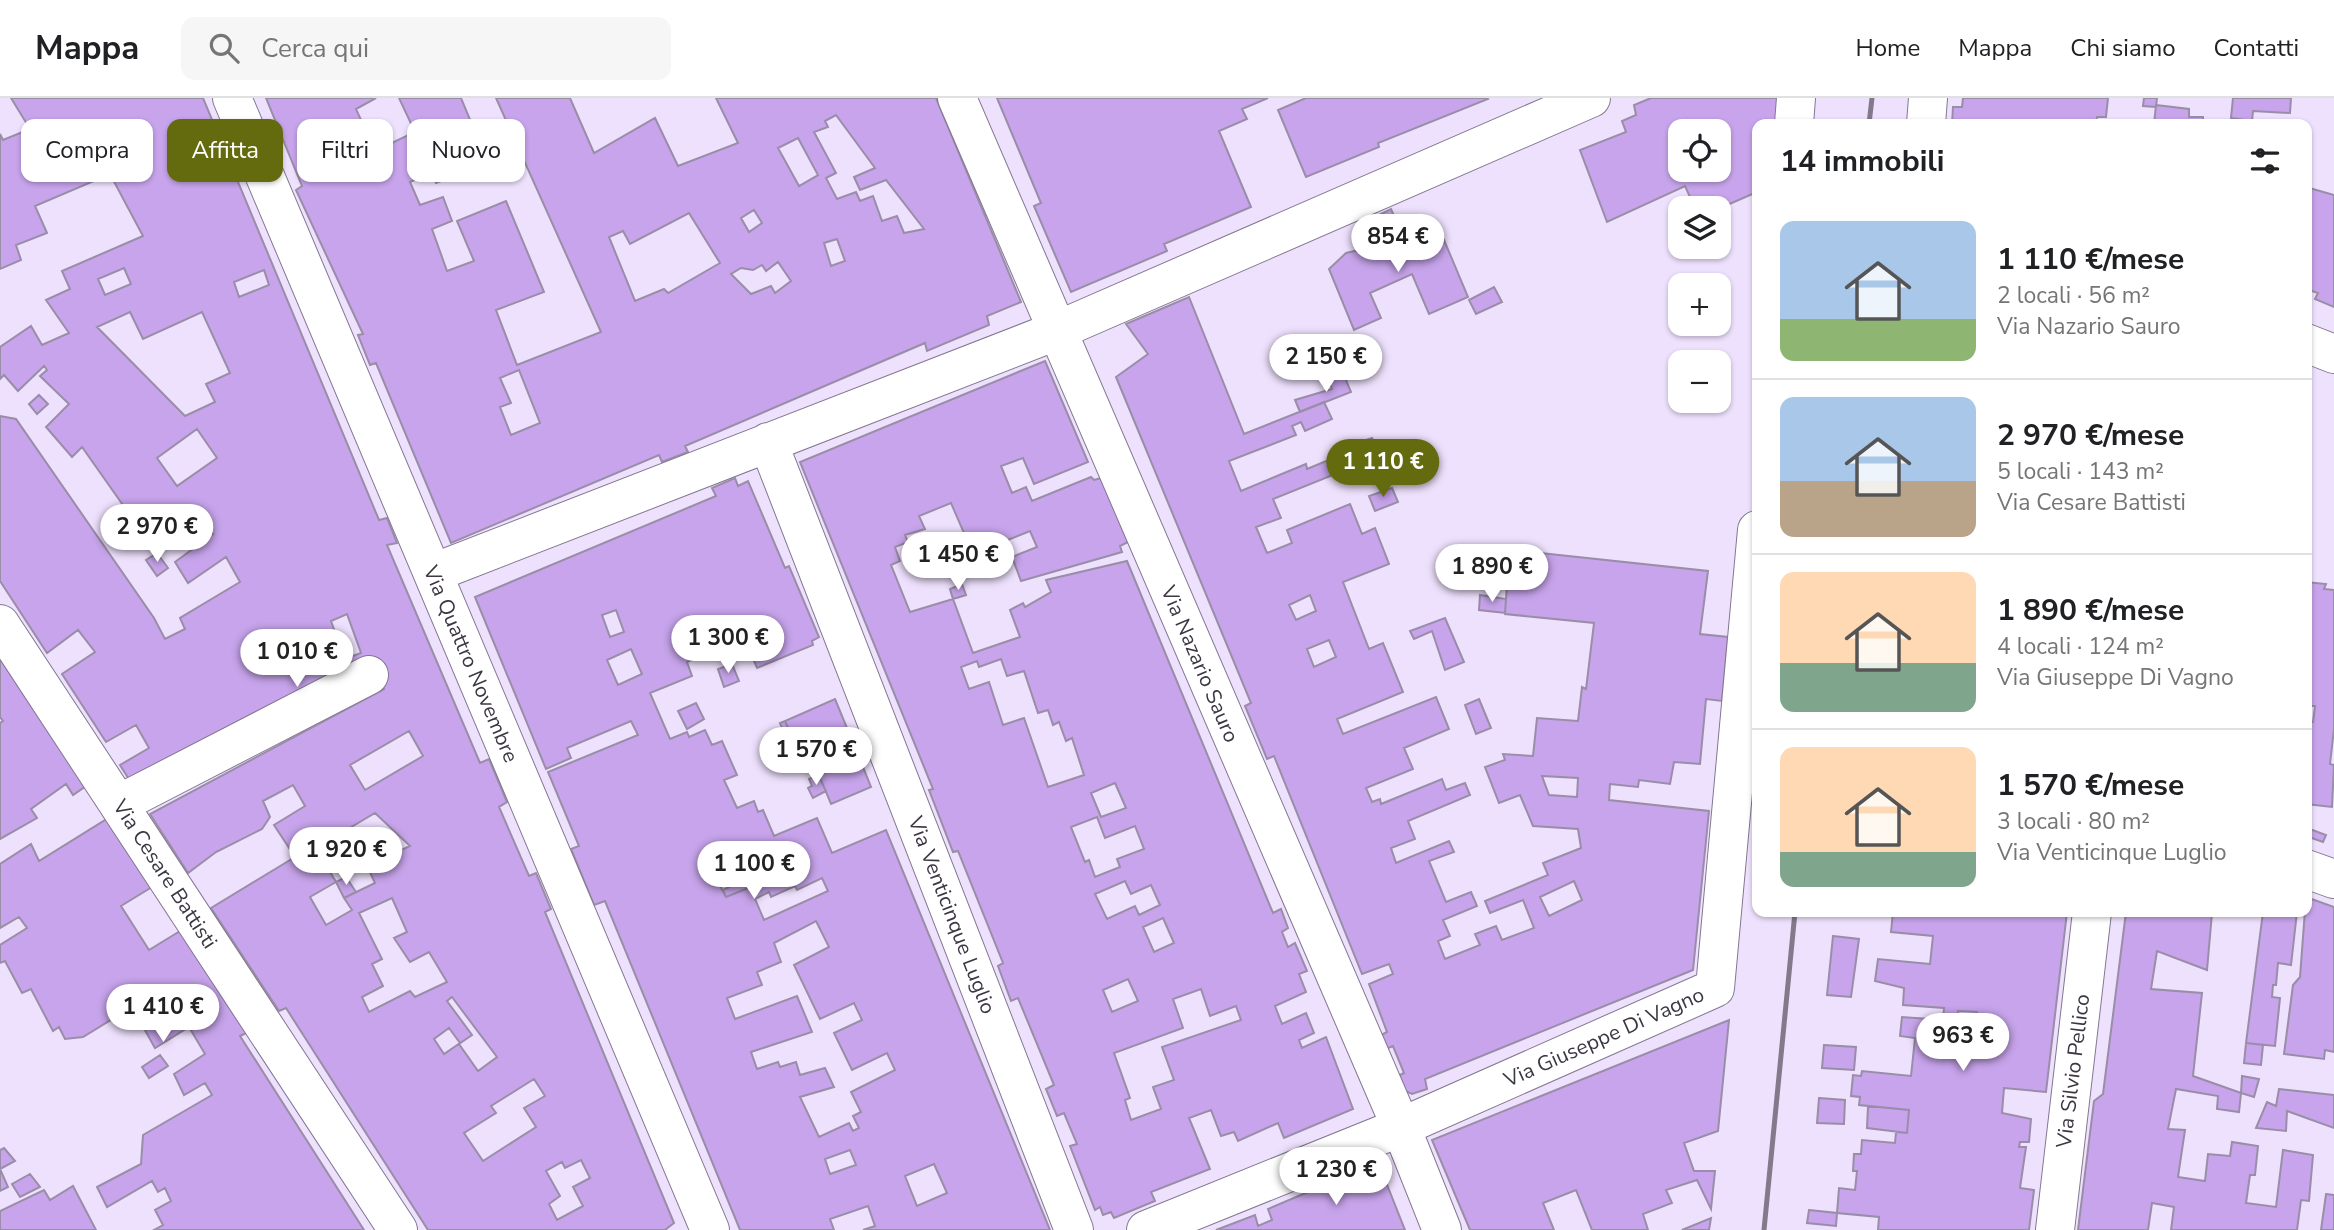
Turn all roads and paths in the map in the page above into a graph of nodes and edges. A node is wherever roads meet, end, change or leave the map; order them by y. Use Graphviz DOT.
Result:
graph roads {
  1 [pos="232,98"];
  2 [pos="957,98"];
  3 [pos="1591,98"];
  4 [pos="1796,98"];
  5 [pos="1928,98"];
  6 [pos="1794,119"];
  7 [pos="1926,119"];
  8 [pos="1056,331"];
  9 [pos="2312,345"];
  10 [pos="2334,354"];
  11 [pos="768,442"];
  12 [pos="433,573"];
  13 [pos="1752,585"];
  14 [pos="0,624"];
  15 [pos="369,675"];
  16 [pos="119,804"];
  17 [pos="2312,871"];
  18 [pos="2334,878"];
  19 [pos="2091,917"];
  20 [pos="1401,1127"];
  21 [pos="398,1230"];
  22 [pos="710,1230"];
  23 [pos="1074,1230"];
  24 [pos="1146,1230"];
  25 [pos="1442,1230"];
  26 [pos="2055,1230"];
  1 -- 12 [label="street, Via Quattro Novembre"];
  2 -- 8 [label="street, Via Nazario Sauro"];
  3 -- 8 [label="street"];
  4 -- 6 [label="street"];
  5 -- 7 [label="street"];
  8 -- 11 [label="street"];
  8 -- 20 [label="street, Via Nazario Sauro"];
  9 -- 10 [label="street"];
  11 -- 12 [label="street"];
  11 -- 23 [label="street, Via Venticinque Luglio"];
  12 -- 22 [label="street, Via Quattro Novembre"];
  13 -- 20 [label="street, Via Giuseppe Di Vagno"];
  14 -- 16 [label="street, Via Cesare Battisti"];
  15 -- 16 [label="street"];
  16 -- 21 [label="street, Via Cesare Battisti"];
  17 -- 18 [label="street"];
  19 -- 26 [label="street, Via Silvio Pellico"];
  20 -- 24 [label="street, Via Giuseppe Di Vagno"];
  20 -- 25 [label="street, Via Nazario Sauro"];
}
